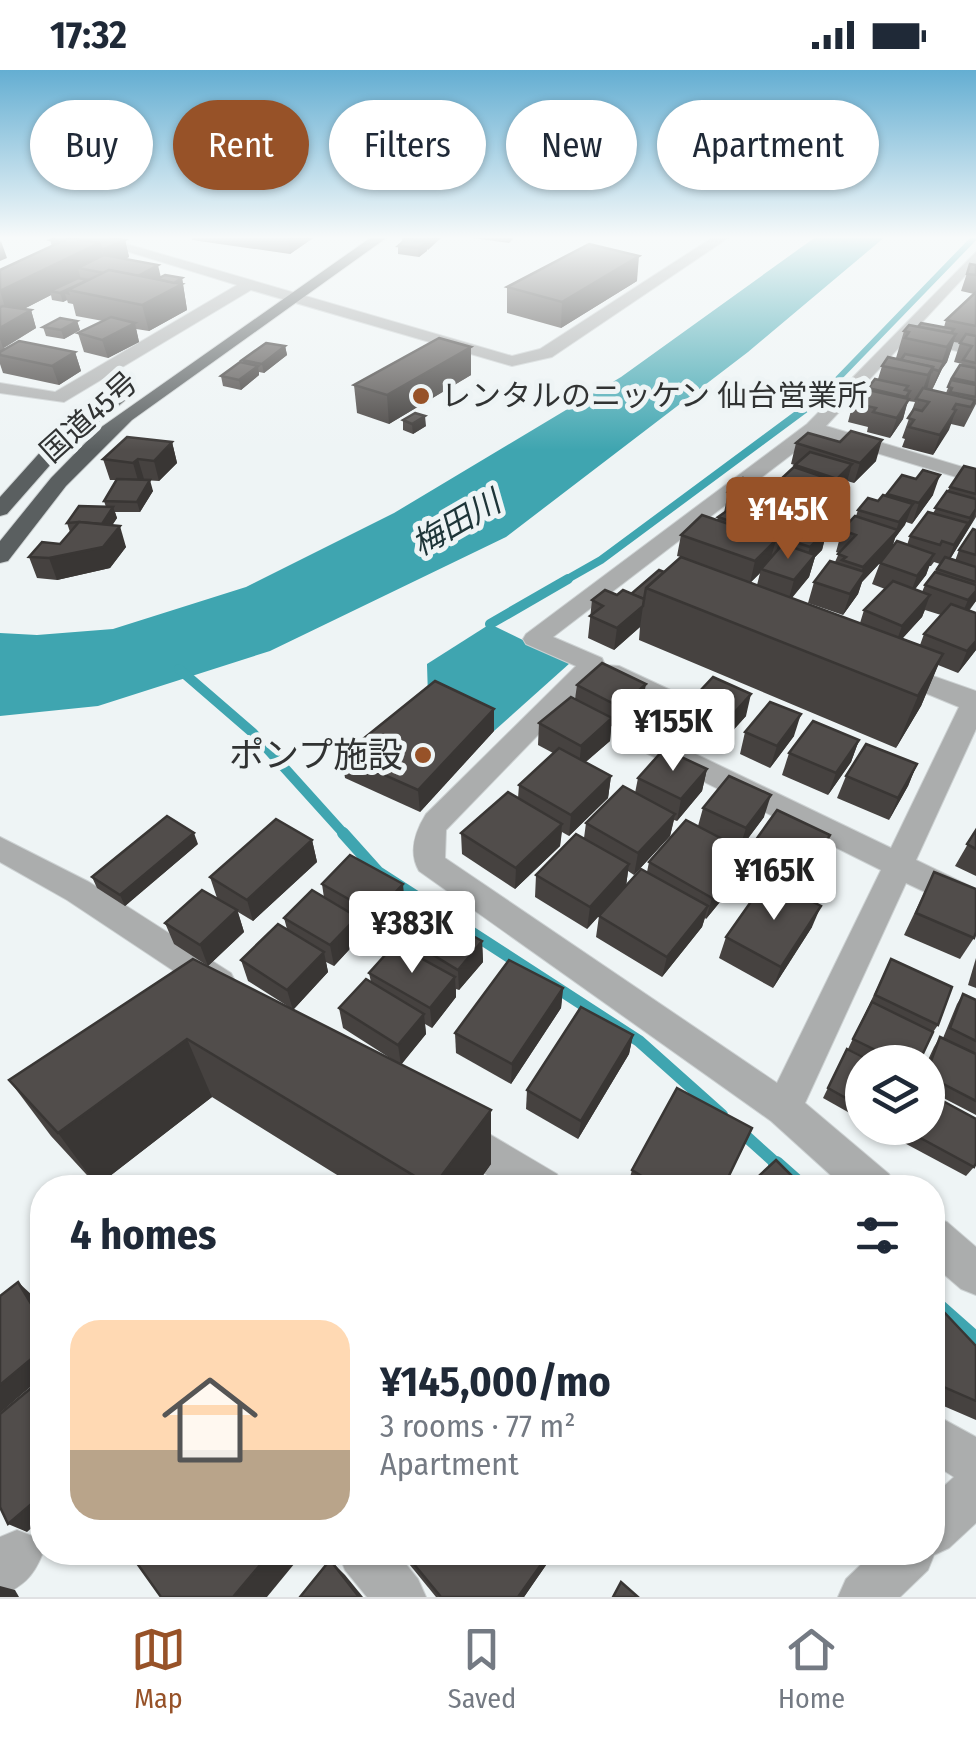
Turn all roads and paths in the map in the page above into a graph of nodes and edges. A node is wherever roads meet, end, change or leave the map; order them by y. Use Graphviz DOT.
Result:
graph roads {
  1 [pos="211,307"];
  2 [pos="263,307"];
  3 [pos="270,307"];
  4 [pos="350,307"];
  5 [pos="616,307"];
  6 [pos="925,307"];
  7 [pos="899,334"];
  8 [pos="976,350"];
  9 [pos="182,353"];
  10 [pos="151,373"];
  11 [pos="0,388"];
  12 [pos="814,428"];
  13 [pos="976,478"];
  14 [pos="0,510"];
  15 [pos="0,556"];
  16 [pos="868,660"];
  17 [pos="593,664"];
  18 [pos="976,702"];
  19 [pos="0,848"];
  20 [pos="899,868"];
  21 [pos="976,902"];
  22 [pos="248,1001"];
  23 [pos="784,1109"];
  24 [pos="428,1115"];
  25 [pos="523,1175"];
  26 [pos="860,1175"];
  27 [pos="945,1248"];
  28 [pos="976,1274"];
  29 [pos="945,1444"];
  30 [pos="976,1464"];
  31 [pos="976,1489"];
  32 [pos="945,1519"];
  33 [pos="374,1565"];
  34 [pos="897,1565"];
  35 [pos="400,1597"];
  36 [pos="864,1597"];
  1 -- 11 [label="street"];
  2 -- 9 [label="highway, 国道45号"];
  3 -- 15 [label="highway, 国道45号"];
  4 -- 5 [label="street"];
  6 -- 7 [label="street"];
  7 -- 8 [label="street"];
  7 -- 12 [label="street"];
  10 -- 14 [label="highway, 国道45号"];
  12 -- 13 [label="street"];
  12 -- 17 [label="street"];
  16 -- 18 [label="street"];
  17 -- 20 [label="street"];
  17 -- 23 [label="street"];
  18 -- 20 [label="street"];
  19 -- 22 [label="street"];
  20 -- 21 [label="street"];
  20 -- 23 [label="street"];
  23 -- 26 [label="street"];
  24 -- 25 [label="street"];
  27 -- 28 [label="street"];
  29 -- 30 [label="street"];
  31 -- 32 [label="street"];
  33 -- 35 [label="street"];
  34 -- 36 [label="street"];
}
